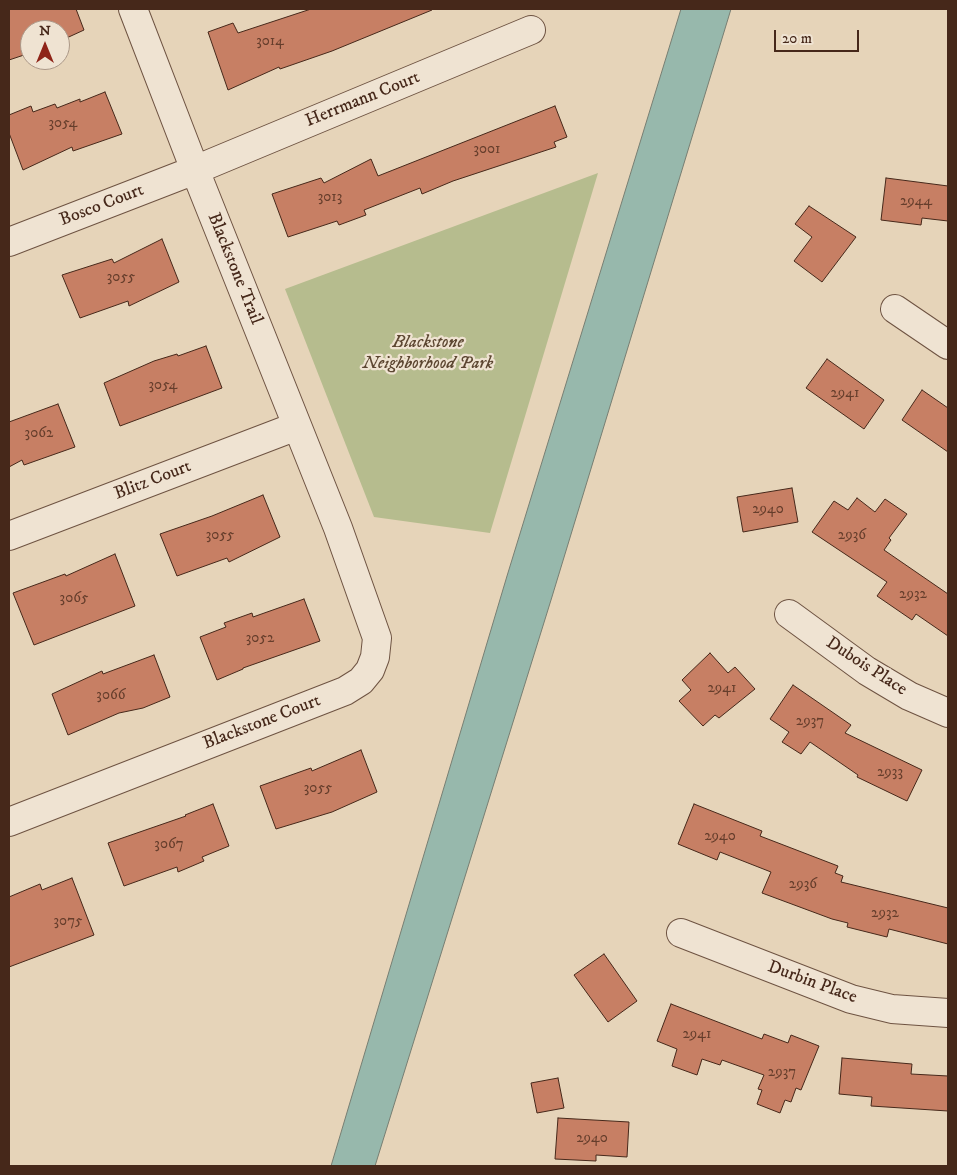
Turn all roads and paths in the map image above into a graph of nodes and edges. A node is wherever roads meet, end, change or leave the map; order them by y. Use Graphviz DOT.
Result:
graph roads {
  1 [pos="133,9"];
  2 [pos="531,30"];
  3 [pos="195,170"];
  4 [pos="9,242"];
  5 [pos="895,309"];
  6 [pos="948,345"];
  7 [pos="297,426"];
  8 [pos="338,528"];
  9 [pos="9,536"];
  10 [pos="789,614"];
  11 [pos="948,713"];
  12 [pos="9,822"];
  13 [pos="681,933"];
  14 [pos="948,1013"];
  1 -- 3 [label="street, Blackstone Trail"];
  2 -- 3 [label="street, Herrmann Court"];
  3 -- 4 [label="street, Bosco Court"];
  3 -- 7 [label="street, Blackstone Trail"];
  5 -- 6 [label="street"];
  7 -- 8 [label="street, Blackstone Trail"];
  7 -- 9 [label="street, Blitz Court"];
  8 -- 12 [label="street, Blackstone Court"];
  10 -- 11 [label="street, Dubois Place"];
  13 -- 14 [label="street, Durbin Place"];
}
